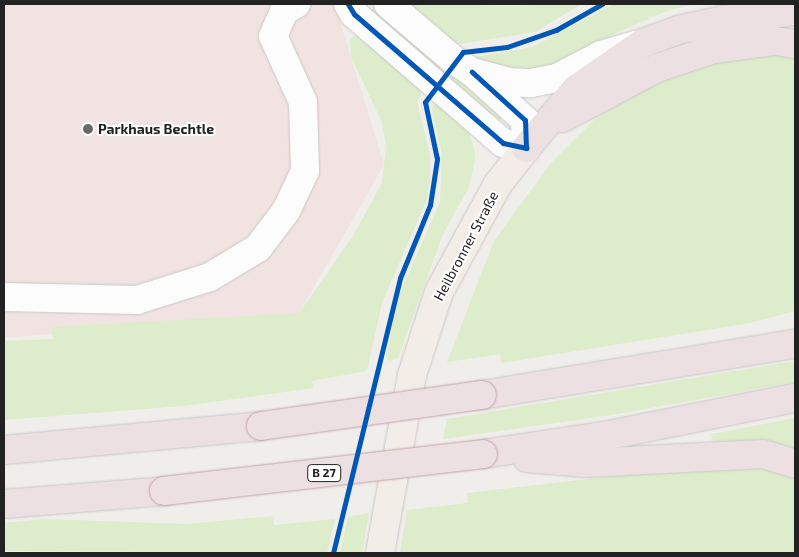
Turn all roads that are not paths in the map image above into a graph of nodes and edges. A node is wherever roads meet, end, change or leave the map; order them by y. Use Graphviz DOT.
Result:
graph roads {
  1 [pos="296,4"];
  2 [pos="348,4"];
  3 [pos="388,4"];
  4 [pos="795,12"];
  5 [pos="643,43"];
  6 [pos="795,44"];
  7 [pos="472,72"];
  8 [pos="546,127"];
  9 [pos="526,148"];
  10 [pos="4,298"];
  11 [pos="795,333"];
  12 [pos="795,344"];
  13 [pos="754,353"];
  14 [pos="795,398"];
  15 [pos="4,450"];
  16 [pos="483,454"];
  17 [pos="795,464"];
  18 [pos="389,498"];
  19 [pos="4,504"];
  20 [pos="380,553"];
  21 [pos="386,553"];
  1 -- 10 [label="street"];
  2 -- 9 [label="street"];
  3 -- 7 [label="street"];
  4 -- 5 [label="highway"];
  5 -- 7 [label="street"];
  5 -- 8 [label="highway"];
  6 -- 8 [label="highway"];
  7 -- 9 [label="street"];
  8 -- 9 [label="highway"];
  9 -- 18 [label="main road, Heilbronner Straße"];
  11 -- 13 [label="highway"];
  12 -- 13 [label="highway"];
  13 -- 15 [label="highway, bridge"];
  14 -- 16 [label="highway, B 27"];
  16 -- 17 [label="highway"];
  16 -- 19 [label="highway, B 27, bridge"];
  18 -- 20 [label="main road, Heilbronner Straße"];
  18 -- 21 [label="main road, Heilbronner Straße"];
}
